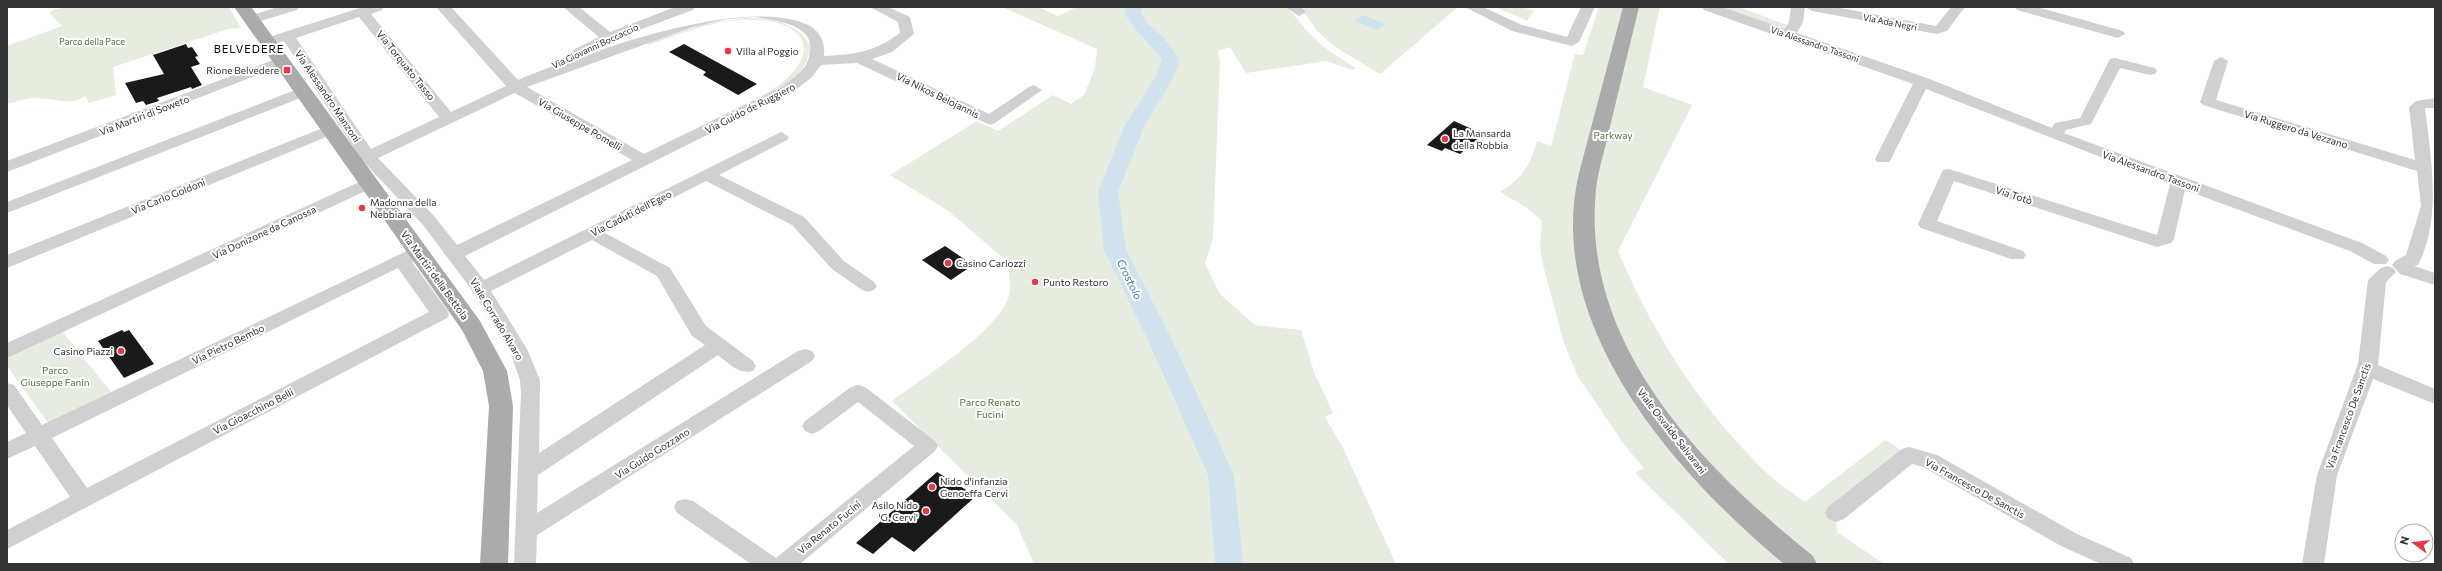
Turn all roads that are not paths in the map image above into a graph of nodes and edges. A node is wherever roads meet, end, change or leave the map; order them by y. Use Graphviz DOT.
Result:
graph roads {
  1 [pos="292,7"];
  2 [pos="377,7"];
  3 [pos="443,7"];
  4 [pos="570,7"];
  5 [pos="688,7"];
  6 [pos="776,7"];
  7 [pos="877,7"];
  8 [pos="1472,7"];
  9 [pos="1588,7"];
  10 [pos="1631,7"];
  11 [pos="1709,7"];
  12 [pos="1798,7"];
  13 [pos="1812,7"];
  14 [pos="1958,7"];
  15 [pos="2022,7"];
  16 [pos="662,11"];
  17 [pos="362,12"];
  18 [pos="754,13"];
  19 [pos="246,14"];
  20 [pos="2118,34"];
  21 [pos="1789,35"];
  22 [pos="288,36"];
  23 [pos="609,38"];
  24 [pos="267,42"];
  25 [pos="859,58"];
  26 [pos="816,61"];
  27 [pos="2221,61"];
  28 [pos="281,62"];
  29 [pos="2150,71"];
  30 [pos="1922,81"];
  31 [pos="521,84"];
  32 [pos="1034,90"];
  33 [pos="303,92"];
  34 [pos="2435,103"];
  35 [pos="449,119"];
  36 [pos="330,130"];
  37 [pos="2055,134"];
  38 [pos="781,137"];
  39 [pos="368,157"];
  40 [pos="1883,159"];
  41 [pos="644,160"];
  42 [pos="7,167"];
  43 [pos="706,175"];
  44 [pos="2428,176"];
  45 [pos="2180,182"];
  46 [pos="368,183"];
  47 [pos="7,208"];
  48 [pos="592,233"];
  49 [pos="454,254"];
  50 [pos="2017,255"];
  51 [pos="409,256"];
  52 [pos="7,262"];
  53 [pos="2393,267"];
  54 [pos="2435,279"];
  55 [pos="868,286"];
  56 [pos="481,289"];
  57 [pos="718,345"];
  58 [pos="7,350"];
  59 [pos="805,356"];
  60 [pos="746,366"];
  61 [pos="2366,368"];
  62 [pos="7,390"];
  63 [pos="2435,397"];
  64 [pos="812,426"];
  65 [pos="38,436"];
  66 [pos="7,451"];
  67 [pos="528,471"];
  68 [pos="83,499"];
  69 [pos="685,507"];
  70 [pos="1836,512"];
  71 [pos="526,531"];
  72 [pos="7,540"];
  73 [pos="494,564"];
  74 [pos="524,564"];
  75 [pos="768,564"];
  76 [pos="784,564"];
  77 [pos="1803,564"];
  78 [pos="2123,564"];
  79 [pos="2313,564"];
  1 -- 19 [label="street"];
  2 -- 17 [label="street"];
  3 -- 31 [label="street, Via Giuseppe Pomelli"];
  4 -- 23 [label="street"];
  5 -- 16 [label="street, Via Giovanni Boccaccio"];
  6 -- 18 [label="street"];
  7 -- 25 [label="street, Via Nikos Belojannis"];
  8 -- 9 [label="street"];
  10 -- 77 [label="main road, Viale Osvaldo Salvarani"];
  11 -- 21 [label="street, Via Alessandro Tassoni"];
  12 -- 21 [label="street"];
  13 -- 14 [label="street, Via Ada Negri"];
  15 -- 20 [label="street"];
  16 -- 23 [label="street, Via Giovanni Boccaccio"];
  17 -- 22 [label="street"];
  17 -- 35 [label="street, Via Torquato Tasso"];
  18 -- 26 [label="street"];
  18 -- 31 [label="street"];
  19 -- 24 [label="main road, Via Martiri della Bettola"];
  21 -- 30 [label="street, Via Alessandro Tassoni"];
  22 -- 24 [label="street"];
  22 -- 39 [label="street, Via Alessandro Manzoni"];
  23 -- 31 [label="street, Via Giovanni Boccaccio"];
  24 -- 28 [label="main road, Via Martiri della Bettola"];
  25 -- 26 [label="street, Via Nikos Belojannis"];
  25 -- 32 [label="street, Via Nikos Belojannis"];
  26 -- 41 [label="street, Via Guido de Ruggiero"];
  27 -- 44 [label="street, Via Ruggero da Vezzano"];
  28 -- 33 [label="main road, Via Martiri della Bettola"];
  28 -- 42 [label="street, Via Martiri di Soweto"];
  29 -- 37 [label="street"];
  30 -- 37 [label="street, Via Alessandro Tassoni"];
  30 -- 40 [label="street"];
  31 -- 35 [label="street, Via Giovanni Boccaccio"];
  31 -- 41 [label="street, Via Giuseppe Pomelli"];
  33 -- 36 [label="main road, Via Martiri della Bettola"];
  33 -- 47 [label="street"];
  34 -- 44 [label="street"];
  35 -- 39 [label="street, Via Giovanni Boccaccio"];
  36 -- 46 [label="main road, Via Martiri della Bettola"];
  36 -- 52 [label="street, Via Carlo Goldoni"];
  37 -- 45 [label="street, Via Alessandro Tassoni"];
  38 -- 43 [label="street, Via Caduti dell'Egeo"];
  39 -- 49 [label="street, Viale Corrado Alvaro"];
  41 -- 49 [label="street, Via Guido de Ruggiero"];
  43 -- 48 [label="street, Via Caduti dell'Egeo"];
  43 -- 55 [label="street"];
  44 -- 53 [label="street"];
  45 -- 50 [label="street, Via Totò"];
  45 -- 53 [label="street, Via Alessandro Tassoni"];
  46 -- 51 [label="main road, Via Martiri della Bettola"];
  46 -- 58 [label="street, Via Donizone da Canossa"];
  48 -- 56 [label="street, Via Caduti dell'Egeo"];
  48 -- 57 [label="street"];
  49 -- 56 [label="street, Viale Corrado Alvaro"];
  51 -- 65 [label="street, Via Pietro Bembo"];
  51 -- 68 [label="street, Via Gioacchino Belli"];
  51 -- 73 [label="main road, Via Martiri della Bettola"];
  53 -- 54 [label="street, Via Alessandro Tassoni"];
  53 -- 61 [label="street, Via Francesco De Sanctis"];
  56 -- 67 [label="street, Viale Corrado Alvaro"];
  57 -- 60 [label="street"];
  57 -- 67 [label="street"];
  59 -- 71 [label="street, Via Guido Gozzano"];
  61 -- 63 [label="street"];
  61 -- 79 [label="street, Via Francesco De Sanctis"];
  62 -- 65 [label="street"];
  64 -- 76 [label="street, Via Renato Fucini"];
  65 -- 66 [label="street, Via Pietro Bembo"];
  65 -- 68 [label="street"];
  67 -- 71 [label="street, Viale Corrado Alvaro"];
  68 -- 72 [label="street, Via Gioacchino Belli"];
  69 -- 75 [label="street"];
  70 -- 78 [label="street, Via Francesco De Sanctis"];
  71 -- 74 [label="street"];
}
